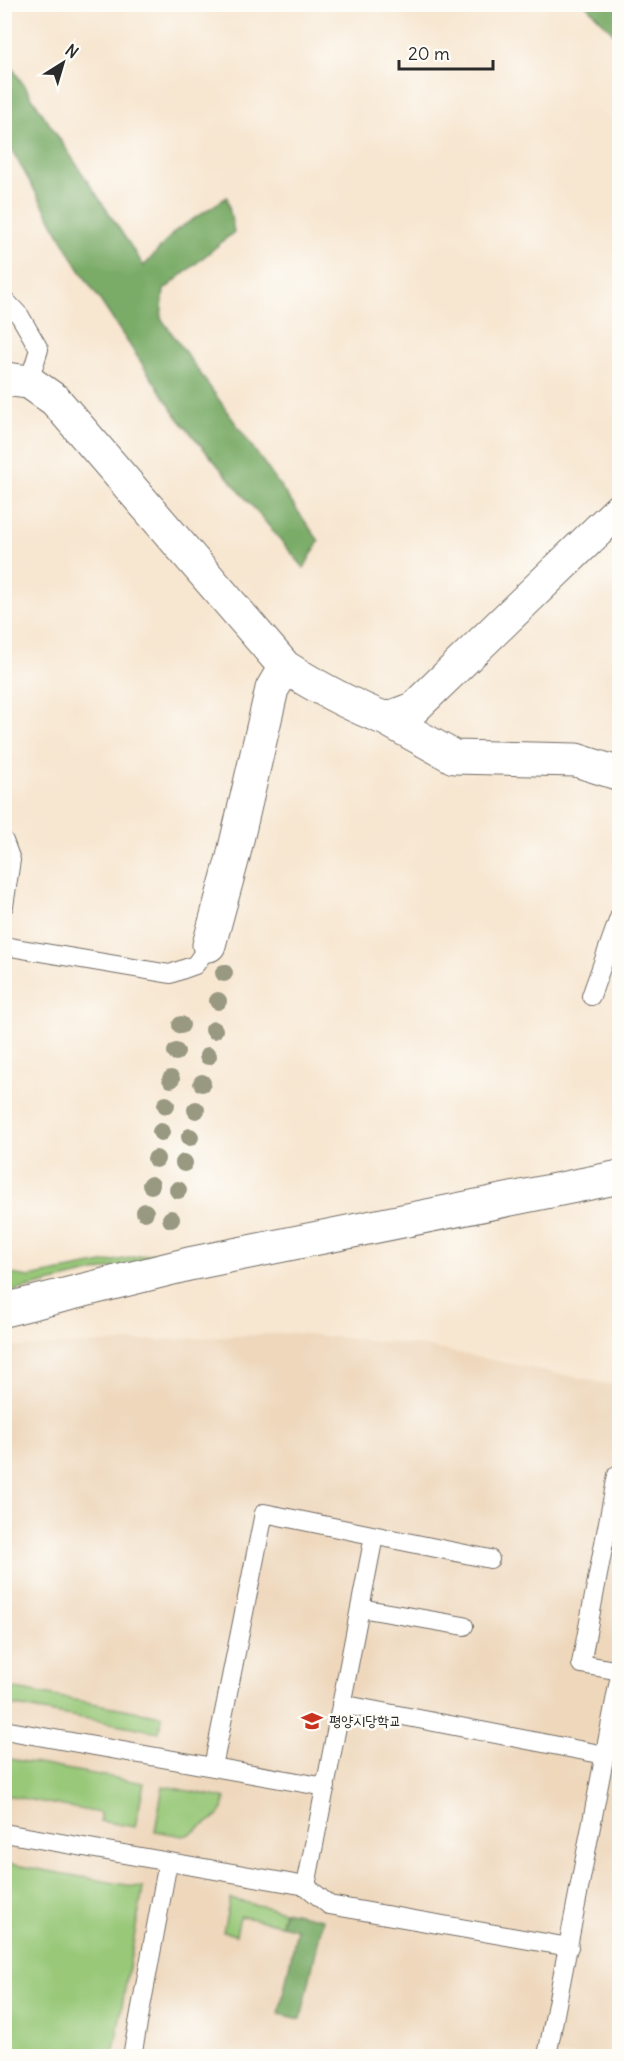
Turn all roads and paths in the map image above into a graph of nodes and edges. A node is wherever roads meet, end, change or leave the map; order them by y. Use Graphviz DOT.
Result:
graph roads {
  1 [pos="4,299"];
  2 [pos="17,381"];
  3 [pos="620,510"];
  4 [pos="285,667"];
  5 [pos="386,719"];
  6 [pos="620,774"];
  7 [pos="4,841"];
  8 [pos="4,906"];
  9 [pos="620,915"];
  10 [pos="209,945"];
  11 [pos="4,946"];
  12 [pos="591,996"];
  13 [pos="620,1177"];
  14 [pos="4,1310"];
  15 [pos="620,1475"];
  16 [pos="374,1536"];
  17 [pos="490,1558"];
  18 [pos="360,1608"];
  19 [pos="464,1626"];
  20 [pos="620,1673"];
  21 [pos="341,1704"];
  22 [pos="4,1730"];
  23 [pos="605,1755"];
  24 [pos="213,1767"];
  25 [pos="326,1787"];
  26 [pos="4,1833"];
  27 [pos="168,1862"];
  28 [pos="306,1886"];
  29 [pos="569,1947"];
  30 [pos="132,2056"];
  31 [pos="547,2056"];
  1 -- 2 [label="lane"];
  2 -- 4 [label="street"];
  3 -- 5 [label="street"];
  4 -- 5 [label="street"];
  4 -- 10 [label="street"];
  5 -- 6 [label="street"];
  7 -- 8 [label="lane"];
  9 -- 12 [label="lane"];
  10 -- 11 [label="lane"];
  13 -- 14 [label="street"];
  15 -- 20 [label="lane"];
  16 -- 17 [label="lane"];
  16 -- 18 [label="lane"];
  16 -- 24 [label="lane"];
  18 -- 19 [label="lane"];
  18 -- 21 [label="lane"];
  20 -- 23 [label="lane"];
  21 -- 23 [label="lane"];
  21 -- 25 [label="lane"];
  22 -- 24 [label="lane"];
  23 -- 29 [label="lane"];
  24 -- 25 [label="lane"];
  25 -- 28 [label="lane"];
  26 -- 27 [label="lane"];
  27 -- 28 [label="lane"];
  27 -- 30 [label="lane"];
  28 -- 29 [label="lane"];
  29 -- 31 [label="lane"];
}
